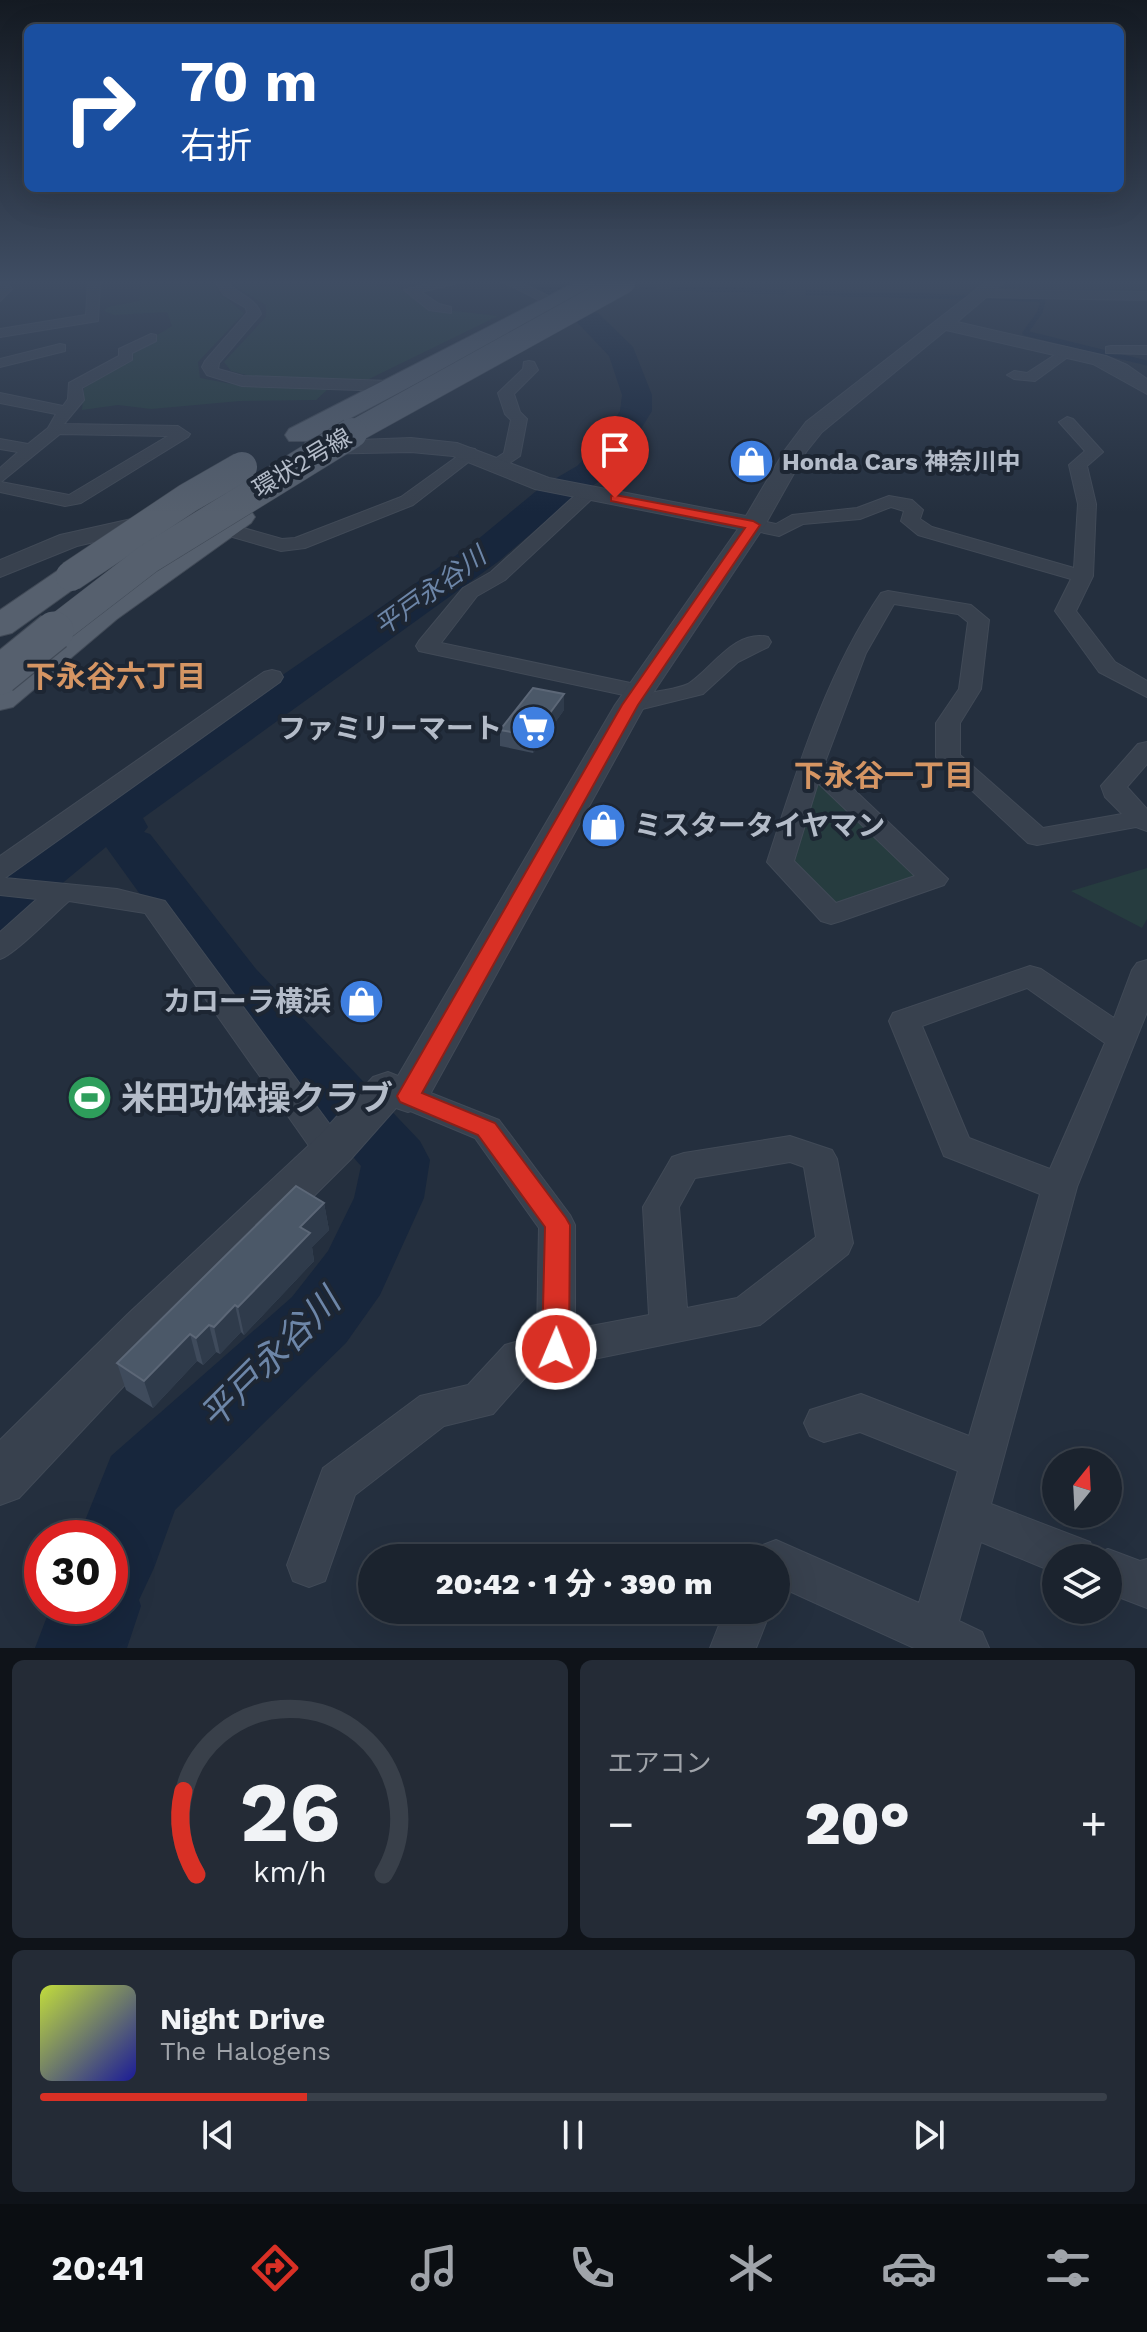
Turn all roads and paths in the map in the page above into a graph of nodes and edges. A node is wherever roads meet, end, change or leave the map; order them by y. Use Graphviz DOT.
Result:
graph roads {
  1 [pos="124,359"];
  2 [pos="214,359"];
  3 [pos="443,359"];
  4 [pos="463,359"];
  5 [pos="486,359"];
  6 [pos="506,359"];
  7 [pos="899,359"];
  8 [pos="1056,359"];
  9 [pos="1090,359"];
  10 [pos="529,365"];
  11 [pos="1014,375"];
  12 [pos="390,386"];
  13 [pos="1147,388"];
  14 [pos="0,398"];
  15 [pos="66,411"];
  16 [pos="1067,422"];
  17 [pos="56,429"];
  18 [pos="0,444"];
  19 [pos="354,445"];
  20 [pos="32,450"];
  21 [pos="469,453"];
  22 [pos="496,464"];
  23 [pos="0,477"];
  24 [pos="0,487"];
  25 [pos="583,492"];
  26 [pos="753,525"];
  27 [pos="222,528"];
  28 [pos="0,569"];
  29 [pos="1083,576"];
  30 [pos="5,617"];
  31 [pos="760,642"];
  32 [pos="0,647"];
  33 [pos="0,675"];
  34 [pos="272,677"];
  35 [pos="1147,690"];
  36 [pos="635,698"];
  37 [pos="0,699"];
  38 [pos="1147,749"];
  39 [pos="812,763"];
  40 [pos="1145,819"];
  41 [pos="0,871"];
  42 [pos="0,886"];
  43 [pos="56,893"];
  44 [pos="0,949"];
  45 [pos="1147,970"];
  46 [pos="1122,1039"];
  47 [pos="392,1100"];
  48 [pos="338,1148"];
  49 [pos="1060,1187"];
  50 [pos="669,1328"];
  51 [pos="556,1349"];
  52 [pos="824,1423"];
  53 [pos="982,1461"];
  54 [pos="0,1479"];
  55 [pos="966,1515"];
  56 [pos="1042,1545"];
  57 [pos="309,1565"];
  58 [pos="790,1568"];
  59 [pos="1122,1577"];
  60 [pos="1147,1581"];
  61 [pos="742,1624"];
  62 [pos="949,1640"];
  63 [pos="733,1648"];
  1 -- 15 [label="street"];
  2 -- 12 [label="street"];
  3 -- 12 [label="main road"];
  4 -- 32 [label="main road, 環状2号線"];
  5 -- 33 [label="main road, 環状2号線, bridge"];
  6 -- 19 [label="main road"];
  7 -- 26 [label="street"];
  8 -- 11 [label="street"];
  9 -- 13 [label="street"];
  10 -- 22 [label="street"];
  12 -- 30 [label="main road, bridge"];
  14 -- 15 [label="street"];
  15 -- 17 [label="street"];
  16 -- 29 [label="street"];
  17 -- 20 [label="street"];
  17 -- 24 [label="street"];
  18 -- 20 [label="street"];
  19 -- 21 [label="street"];
  19 -- 27 [label="main road"];
  19 -- 28 [label="street"];
  20 -- 23 [label="street"];
  21 -- 22 [label="street"];
  21 -- 27 [label="street"];
  22 -- 25 [label="street"];
  25 -- 26 [label="street"];
  25 -- 36 [label="street"];
  26 -- 29 [label="street"];
  26 -- 36 [label="street"];
  27 -- 37 [label="main road"];
  29 -- 35 [label="street"];
  31 -- 36 [label="street"];
  34 -- 41 [label="street"];
  36 -- 47 [label="street"];
  38 -- 40 [label="street"];
  39 -- 39 [label="street"];
  39 -- 40 [label="street"];
  42 -- 43 [label="street"];
  43 -- 44 [label="street"];
  43 -- 48 [label="street"];
  45 -- 46 [label="street"];
  46 -- 49 [label="street"];
  46 -- 49 [label="street"];
  47 -- 48 [label="street"];
  47 -- 51 [label="street"];
  48 -- 54 [label="street"];
  49 -- 53 [label="street"];
  50 -- 50 [label="street"];
  50 -- 51 [label="street"];
  51 -- 57 [label="street"];
  52 -- 53 [label="street"];
  53 -- 55 [label="street"];
  55 -- 56 [label="street"];
  55 -- 62 [label="street"];
  58 -- 62 [label="street"];
  59 -- 60 [label="street"];
  61 -- 63 [label="street"];
}
